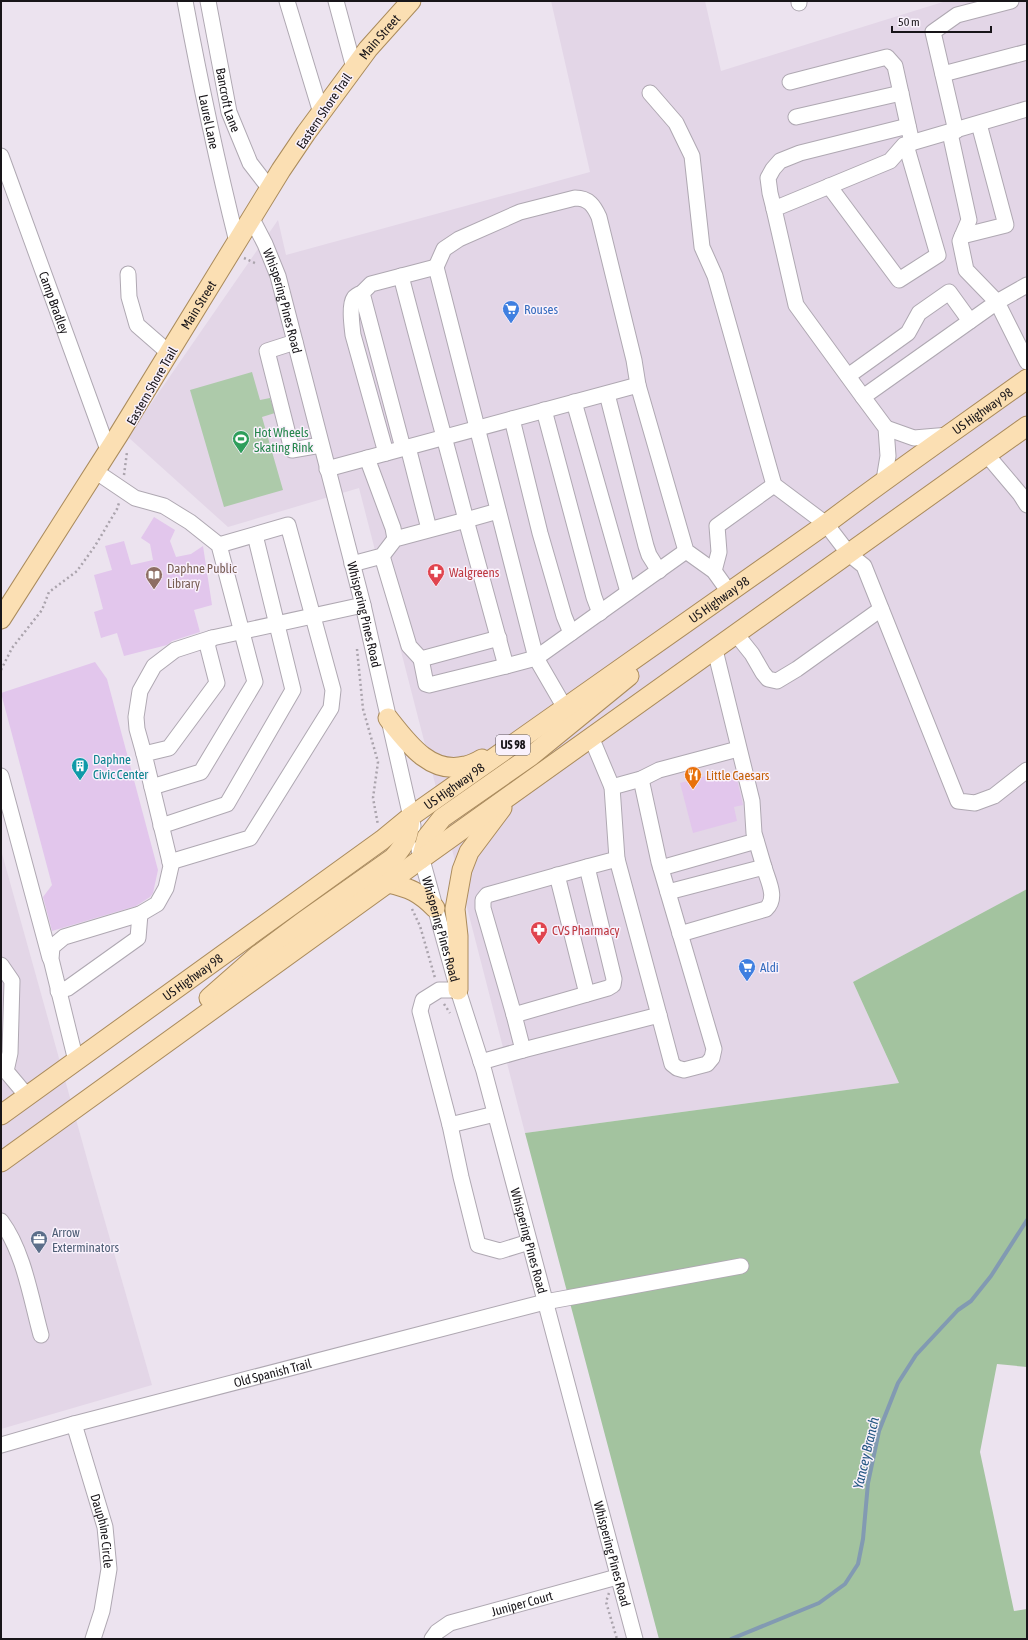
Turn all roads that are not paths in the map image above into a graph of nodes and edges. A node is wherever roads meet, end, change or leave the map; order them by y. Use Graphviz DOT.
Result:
graph roads {
  1 [pos="185,1"];
  2 [pos="208,1"];
  3 [pos="286,1"];
  4 [pos="336,1"];
  5 [pos="411,1"];
  6 [pos="1011,1"];
  7 [pos="1027,52"];
  8 [pos="354,68"];
  9 [pos="943,74"];
  10 [pos="790,82"];
  11 [pos="650,93"];
  12 [pos="901,93"];
  13 [pos="1027,109"];
  14 [pos="321,113"];
  15 [pos="796,117"];
  16 [pos="980,124"];
  17 [pos="908,126"];
  18 [pos="953,132"];
  19 [pos="909,144"];
  20 [pos="1,156"];
  21 [pos="829,186"];
  22 [pos="270,189"];
  23 [pos="774,209"];
  24 [pos="252,219"];
  25 [pos="962,236"];
  26 [pos="242,250"];
  27 [pos="436,267"];
  28 [pos="128,274"];
  29 [pos="401,276"];
  30 [pos="1027,285"];
  31 [pos="362,293"];
  32 [pos="997,302"];
  33 [pos="970,321"];
  34 [pos="295,342"];
  35 [pos="168,352"];
  36 [pos="1027,362"];
  37 [pos="848,376"];
  38 [pos="1027,379"];
  39 [pos="638,385"];
  40 [pos="607,394"];
  41 [pos="863,397"];
  42 [pos="574,402"];
  43 [pos="544,410"];
  44 [pos="512,419"];
  45 [pos="1027,426"];
  46 [pos="477,428"];
  47 [pos="886,428"];
  48 [pos="949,435"];
  49 [pos="444,437"];
  50 [pos="321,445"];
  51 [pos="405,448"];
  52 [pos="108,450"];
  53 [pos="386,453"];
  54 [pos="987,455"];
  55 [pos="367,458"];
  56 [pos="328,469"];
  57 [pos="95,471"];
  58 [pos="884,480"];
  59 [pos="774,485"];
  60 [pos="1027,505"];
  61 [pos="498,511"];
  62 [pos="466,520"];
  63 [pos="826,524"];
  64 [pos="430,530"];
  65 [pos="255,535"];
  66 [pos="394,539"];
  67 [pos="219,545"];
  68 [pos="686,551"];
  69 [pos="849,554"];
  70 [pos="382,556"];
  71 [pos="352,564"];
  72 [pos="659,571"];
  73 [pos="714,571"];
  74 [pos="628,592"];
  75 [pos="729,592"];
  76 [pos="363,605"];
  77 [pos="881,609"];
  78 [pos="3,611"];
  79 [pos="600,613"];
  80 [pos="312,616"];
  81 [pos="277,623"];
  82 [pos="241,631"];
  83 [pos="571,633"];
  84 [pos="669,634"];
  85 [pos="736,634"];
  86 [pos="212,638"];
  87 [pos="499,638"];
  88 [pos="715,650"];
  89 [pos="536,658"];
  90 [pos="421,660"];
  91 [pos="506,666"];
  92 [pos="565,708"];
  93 [pos="388,718"];
  94 [pos="591,738"];
  95 [pos="508,749"];
  96 [pos="738,749"];
  97 [pos="144,754"];
  98 [pos="1027,770"];
  99 [pos="1,776"];
  100 [pos="641,779"];
  101 [pos="152,787"];
  102 [pos="612,787"];
  103 [pos="512,794"];
  104 [pos="410,818"];
  105 [pos="161,826"];
  106 [pos="756,841"];
  107 [pos="421,859"];
  108 [pos="617,859"];
  109 [pos="170,862"];
  110 [pos="587,867"];
  111 [pos="764,867"];
  112 [pos="661,868"];
  113 [pos="557,875"];
  114 [pos="388,883"];
  115 [pos="668,892"];
  116 [pos="435,908"];
  117 [pos="140,914"];
  118 [pos="680,934"];
  119 [pos="51,960"];
  120 [pos="1,965"];
  121 [pos="458,990"];
  122 [pos="58,991"];
  123 [pos="587,994"];
  124 [pos="514,1015"];
  125 [pos="659,1015"];
  126 [pos="523,1050"];
  127 [pos="150,1054"];
  128 [pos="76,1061"];
  129 [pos="481,1062"];
  130 [pos="3,1071"];
  131 [pos="27,1096"];
  132 [pos="495,1114"];
  133 [pos="1,1115"];
  134 [pos="450,1125"];
  135 [pos="1,1162"];
  136 [pos="1,1221"];
  137 [pos="529,1242"];
  138 [pos="741,1266"];
  139 [pos="545,1302"];
  140 [pos="41,1335"];
  141 [pos="74,1424"];
  142 [pos="1,1445"];
  143 [pos="617,1577"];
  144 [pos="94,1639"];
  145 [pos="432,1639"];
  146 [pos="635,1639"];
  1 -- 26 [label="street, Laurel Lane"];
  2 -- 22 [label="street, Bancroft Lane"];
  3 -- 14 [label="street"];
  4 -- 8 [label="street"];
  5 -- 8 [label="main road, Main Street"];
  6 -- 9 [label="street"];
  7 -- 9 [label="street"];
  8 -- 14 [label="main road, Main Street"];
  9 -- 18 [label="street"];
  10 -- 12 [label="street"];
  11 -- 59 [label="street"];
  12 -- 15 [label="street"];
  12 -- 17 [label="street"];
  13 -- 16 [label="street"];
  14 -- 22 [label="main road, Main Street"];
  16 -- 18 [label="street"];
  16 -- 25 [label="street"];
  17 -- 19 [label="street"];
  17 -- 23 [label="street"];
  18 -- 19 [label="street"];
  18 -- 25 [label="street"];
  19 -- 21 [label="street"];
  19 -- 21 [label="street"];
  20 -- 52 [label="street, Camp Bradley"];
  21 -- 23 [label="street"];
  22 -- 24 [label="main road, Main Street"];
  23 -- 37 [label="street"];
  24 -- 26 [label="main road, Main Street"];
  24 -- 34 [label="street, Whispering Pines Road"];
  25 -- 32 [label="street"];
  26 -- 35 [label="main road, Main Street"];
  27 -- 29 [label="street"];
  27 -- 39 [label="street"];
  27 -- 46 [label="street"];
  28 -- 35 [label="street"];
  29 -- 31 [label="street"];
  29 -- 49 [label="street"];
  30 -- 32 [label="street"];
  31 -- 51 [label="street"];
  31 -- 53 [label="street"];
  32 -- 33 [label="street"];
  32 -- 36 [label="street"];
  33 -- 37 [label="street"];
  33 -- 41 [label="street"];
  34 -- 50 [label="street, Whispering Pines Road"];
  34 -- 50 [label="street"];
  35 -- 52 [label="main road, Main Street"];
  37 -- 41 [label="street"];
  38 -- 48 [label="main road, US Highway 98 / US 98"];
  39 -- 40 [label="street"];
  39 -- 68 [label="street"];
  40 -- 42 [label="street"];
  40 -- 72 [label="street"];
  41 -- 47 [label="street"];
  42 -- 43 [label="street"];
  42 -- 74 [label="street"];
  43 -- 44 [label="street"];
  43 -- 79 [label="street"];
  44 -- 46 [label="street"];
  44 -- 83 [label="street"];
  45 -- 54 [label="main road"];
  46 -- 49 [label="street"];
  46 -- 61 [label="street"];
  47 -- 48 [label="street"];
  47 -- 58 [label="street"];
  48 -- 58 [label="main road, US Highway 98 / US 98"];
  49 -- 51 [label="street"];
  49 -- 62 [label="street"];
  50 -- 56 [label="street, Whispering Pines Road"];
  51 -- 53 [label="street"];
  51 -- 64 [label="street"];
  52 -- 57 [label="main road, Main Street"];
  53 -- 55 [label="street"];
  54 -- 60 [label="street"];
  54 -- 69 [label="main road"];
  55 -- 56 [label="street"];
  55 -- 66 [label="street"];
  56 -- 71 [label="street, Whispering Pines Road"];
  57 -- 67 [label="street"];
  57 -- 78 [label="main road, Main Street"];
  58 -- 63 [label="main road, US Highway 98 / US 98"];
  59 -- 63 [label="street"];
  59 -- 73 [label="street"];
  61 -- 62 [label="street"];
  61 -- 89 [label="street"];
  62 -- 64 [label="street"];
  62 -- 87 [label="street"];
  63 -- 69 [label="street"];
  63 -- 75 [label="main road, US Highway 98 / US 98"];
  64 -- 66 [label="street"];
  65 -- 67 [label="street"];
  65 -- 80 [label="street"];
  65 -- 81 [label="street"];
  66 -- 70 [label="street"];
  67 -- 82 [label="street"];
  68 -- 72 [label="street"];
  68 -- 73 [label="street"];
  69 -- 77 [label="street"];
  69 -- 85 [label="main road"];
  70 -- 71 [label="street"];
  70 -- 90 [label="street"];
  71 -- 76 [label="street, Whispering Pines Road"];
  72 -- 74 [label="street"];
  73 -- 75 [label="street"];
  74 -- 79 [label="street"];
  75 -- 84 [label="main road, US Highway 98 / US 98"];
  76 -- 80 [label="street"];
  76 -- 93 [label="street, Whispering Pines Road"];
  77 -- 85 [label="street"];
  77 -- 98 [label="street"];
  79 -- 83 [label="street"];
  80 -- 81 [label="street"];
  80 -- 109 [label="street"];
  81 -- 82 [label="street"];
  81 -- 105 [label="street"];
  82 -- 86 [label="street"];
  82 -- 101 [label="street"];
  83 -- 89 [label="street"];
  84 -- 92 [label="main road, US Highway 98 / US 98"];
  84 -- 107 [label="main road"];
  85 -- 88 [label="main road"];
  86 -- 97 [label="street"];
  86 -- 97 [label="street"];
  87 -- 90 [label="street"];
  87 -- 91 [label="street"];
  88 -- 94 [label="main road"];
  88 -- 96 [label="street"];
  89 -- 91 [label="street"];
  89 -- 92 [label="street"];
  90 -- 91 [label="street"];
  92 -- 95 [label="main road, US Highway 98 / US 98"];
  93 -- 95 [label="main road"];
  93 -- 104 [label="street, Whispering Pines Road"];
  94 -- 102 [label="street"];
  94 -- 103 [label="main road"];
  95 -- 104 [label="main road, US Highway 98 / US 98"];
  96 -- 100 [label="street"];
  96 -- 106 [label="street"];
  97 -- 101 [label="street"];
  99 -- 119 [label="street"];
  100 -- 102 [label="street"];
  100 -- 112 [label="street"];
  101 -- 105 [label="street"];
  102 -- 108 [label="street"];
  103 -- 107 [label="main road"];
  103 -- 121 [label="main road"];
  104 -- 107 [label="street, Whispering Pines Road"];
  104 -- 127 [label="main road"];
  104 -- 128 [label="main road, US Highway 98 / US 98"];
  105 -- 109 [label="street"];
  106 -- 111 [label="street"];
  106 -- 112 [label="street"];
  107 -- 114 [label="main road"];
  107 -- 116 [label="street, Whispering Pines Road"];
  108 -- 110 [label="street"];
  108 -- 125 [label="street"];
  109 -- 117 [label="street"];
  110 -- 113 [label="street"];
  110 -- 123 [label="street"];
  111 -- 115 [label="street"];
  111 -- 118 [label="street"];
  112 -- 115 [label="street"];
  113 -- 123 [label="street"];
  113 -- 124 [label="street"];
  114 -- 116 [label="main road"];
  114 -- 127 [label="main road"];
  115 -- 118 [label="street"];
  116 -- 121 [label="street, Whispering Pines Road"];
  117 -- 119 [label="street"];
  117 -- 122 [label="street"];
  118 -- 125 [label="street"];
  119 -- 122 [label="street"];
  120 -- 130 [label="street"];
  121 -- 129 [label="street, Whispering Pines Road"];
  121 -- 134 [label="street"];
  122 -- 128 [label="street"];
  123 -- 124 [label="street"];
  124 -- 126 [label="street"];
  125 -- 126 [label="street"];
  126 -- 129 [label="street"];
  127 -- 135 [label="main road"];
  128 -- 131 [label="main road, US Highway 98 / US 98"];
  129 -- 132 [label="street, Whispering Pines Road"];
  130 -- 131 [label="street"];
  131 -- 133 [label="main road, US Highway 98 / US 98"];
  132 -- 134 [label="street"];
  132 -- 137 [label="street, Whispering Pines Road"];
  134 -- 137 [label="street"];
  136 -- 140 [label="street"];
  137 -- 139 [label="street, Whispering Pines Road"];
  138 -- 139 [label="street, Old Spanish Trail"];
  139 -- 141 [label="street, Old Spanish Trail"];
  139 -- 143 [label="street, Whispering Pines Road"];
  141 -- 142 [label="street, Old Spanish Trail"];
  141 -- 144 [label="street, Dauphine Circle"];
  143 -- 145 [label="street, Juniper Court"];
  143 -- 146 [label="street, Whispering Pines Road"];
}
